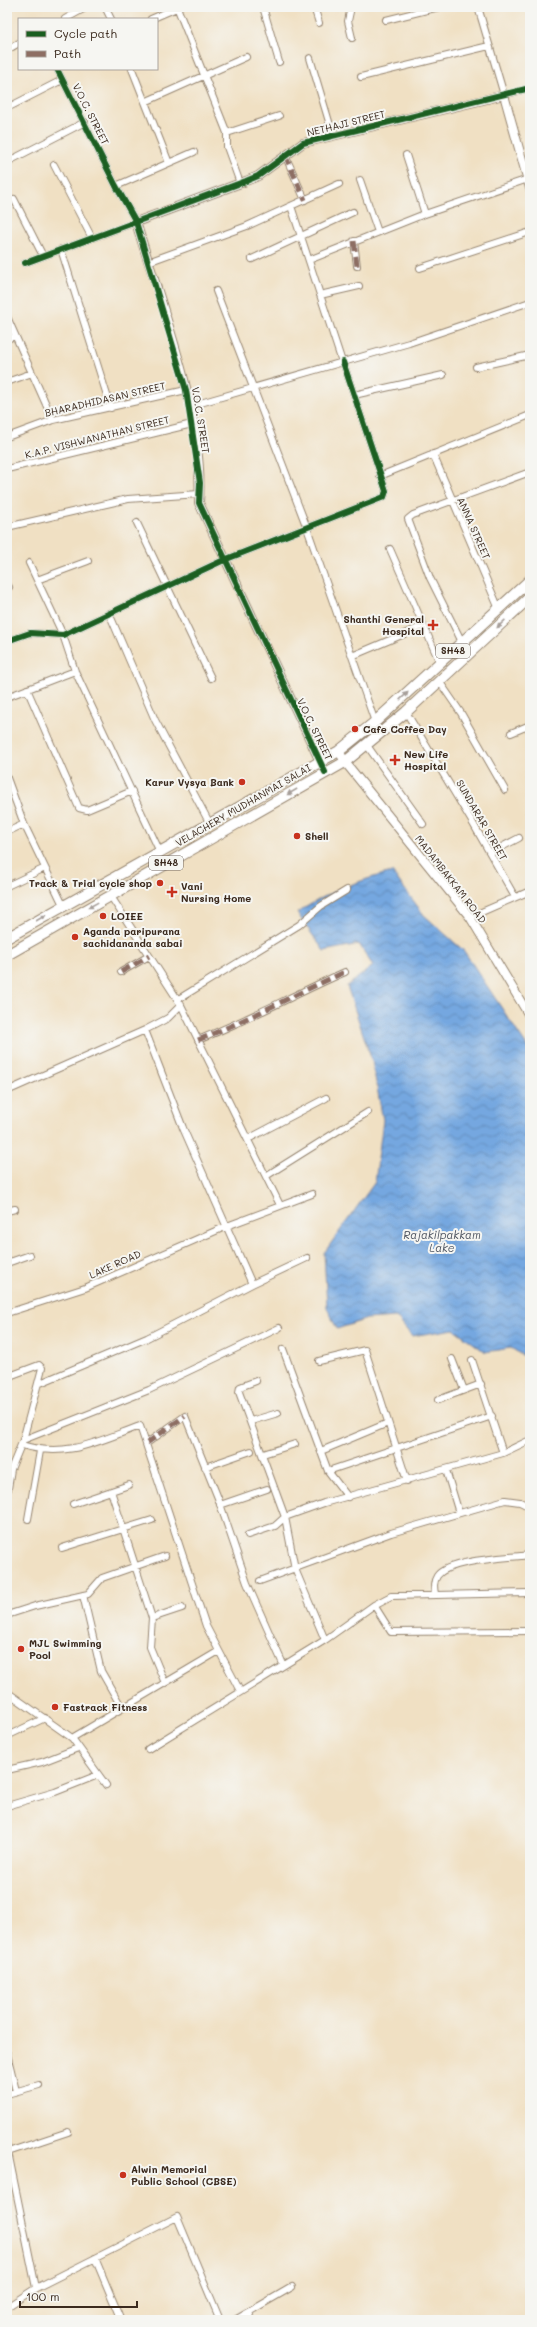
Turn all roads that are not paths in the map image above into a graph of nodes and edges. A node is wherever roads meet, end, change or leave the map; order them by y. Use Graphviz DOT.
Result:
graph roads {
  1 [pos="87,7"];
  2 [pos="105,7"];
  3 [pos="178,7"];
  4 [pos="263,7"];
  5 [pos="314,7"];
  6 [pos="351,7"];
  7 [pos="440,7"];
  8 [pos="478,7"];
  9 [pos="67,18"];
  10 [pos="110,18"];
  11 [pos="153,18"];
  12 [pos="386,20"];
  13 [pos="319,23"];
  14 [pos="352,38"];
  15 [pos="18,44"];
  16 [pos="488,46"];
  17 [pos="7,50"];
  18 [pos="246,57"];
  19 [pos="310,58"];
  20 [pos="279,62"];
  21 [pos="57,70"];
  22 [pos="132,70"];
  23 [pos="205,75"];
  24 [pos="361,77"];
  25 [pos="62,80"];
  26 [pos="530,88"];
  27 [pos="504,95"];
  28 [pos="145,102"];
  29 [pos="7,108"];
  30 [pos="278,116"];
  31 [pos="85,122"];
  32 [pos="227,133"];
  33 [pos="333,135"];
  34 [pos="194,152"];
  35 [pos="284,155"];
  36 [pos="406,155"];
  37 [pos="7,162"];
  38 [pos="169,163"];
  39 [pos="54,165"];
  40 [pos="528,179"];
  41 [pos="360,180"];
  42 [pos="240,183"];
  43 [pos="339,184"];
  44 [pos="116,186"];
  45 [pos="530,188"];
  46 [pos="14,199"];
  47 [pos="305,200"];
  48 [pos="291,206"];
  49 [pos="353,212"];
  50 [pos="425,214"];
  51 [pos="136,222"];
  52 [pos="378,232"];
  53 [pos="530,232"];
  54 [pos="301,236"];
  55 [pos="92,238"];
  56 [pos="354,241"];
  57 [pos="61,249"];
  58 [pos="43,256"];
  59 [pos="252,258"];
  60 [pos="308,260"];
  61 [pos="148,262"];
  62 [pos="25,263"];
  63 [pos="357,266"];
  64 [pos="420,268"];
  65 [pos="359,286"];
  66 [pos="216,291"];
  67 [pos="320,295"];
  68 [pos="530,302"];
  69 [pos="7,317"];
  70 [pos="16,336"];
  71 [pos="7,339"];
  72 [pos="530,355"];
  73 [pos="342,362"];
  74 [pos="476,367"];
  75 [pos="32,373"];
  76 [pos="443,375"];
  77 [pos="7,382"];
  78 [pos="252,388"];
  79 [pos="186,390"];
  80 [pos="354,395"];
  81 [pos="190,406"];
  82 [pos="111,408"];
  83 [pos="530,416"];
  84 [pos="53,420"];
  85 [pos="192,424"];
  86 [pos="7,438"];
  87 [pos="433,454"];
  88 [pos="7,469"];
  89 [pos="530,472"];
  90 [pos="380,476"];
  91 [pos="199,494"];
  92 [pos="452,500"];
  93 [pos="137,523"];
  94 [pos="7,527"];
  95 [pos="307,528"];
  96 [pos="390,549"];
  97 [pos="224,560"];
  98 [pos="88,561"];
  99 [pos="30,563"];
  100 [pos="37,580"];
  101 [pos="530,580"];
  102 [pos="167,586"];
  103 [pos="530,597"];
  104 [pos="499,608"];
  105 [pos="109,613"];
  106 [pos="423,626"];
  107 [pos="63,635"];
  108 [pos="7,641"];
  109 [pos="462,642"];
  110 [pos="352,656"];
  111 [pos="440,663"];
  112 [pos="75,671"];
  113 [pos="211,678"];
  114 [pos="439,681"];
  115 [pos="27,689"];
  116 [pos="7,697"];
  117 [pos="406,712"];
  118 [pos="376,722"];
  119 [pos="530,725"];
  120 [pos="511,733"];
  121 [pos="366,744"];
  122 [pos="339,751"];
  123 [pos="319,762"];
  124 [pos="344,762"];
  125 [pos="326,772"];
  126 [pos="7,778"];
  127 [pos="505,790"];
  128 [pos="132,791"];
  129 [pos="24,824"];
  130 [pos="210,824"];
  131 [pos="423,824"];
  132 [pos="7,832"];
  133 [pos="519,838"];
  134 [pos="160,852"];
  135 [pos="490,853"];
  136 [pos="44,868"];
  137 [pos="7,886"];
  138 [pos="346,890"];
  139 [pos="530,891"];
  140 [pos="110,895"];
  141 [pos="515,897"];
  142 [pos="63,905"];
  143 [pos="470,916"];
  144 [pos="7,938"];
  145 [pos="7,955"];
  146 [pos="149,956"];
  147 [pos="121,972"];
  148 [pos="345,972"];
  149 [pos="179,1003"];
  150 [pos="530,1017"];
  151 [pos="145,1030"];
  152 [pos="198,1040"];
  153 [pos="7,1091"];
  154 [pos="326,1098"];
  155 [pos="368,1112"];
  156 [pos="248,1139"];
  157 [pos="266,1176"];
  158 [pos="312,1194"];
  159 [pos="280,1204"];
  160 [pos="15,1209"];
  161 [pos="7,1211"];
  162 [pos="227,1226"];
  163 [pos="30,1256"];
  164 [pos="306,1258"];
  165 [pos="7,1263"];
  166 [pos="252,1284"];
  167 [pos="7,1313"];
  168 [pos="279,1328"];
  169 [pos="283,1349"];
  170 [pos="452,1359"];
  171 [pos="472,1360"];
  172 [pos="319,1361"];
  173 [pos="7,1377"];
  174 [pos="256,1381"];
  175 [pos="38,1384"];
  176 [pos="480,1384"];
  177 [pos="464,1390"];
  178 [pos="438,1400"];
  179 [pos="278,1413"];
  180 [pos="492,1416"];
  181 [pos="251,1421"];
  182 [pos="388,1423"];
  183 [pos="530,1440"];
  184 [pos="22,1442"];
  185 [pos="147,1443"];
  186 [pos="295,1444"];
  187 [pos="397,1448"];
  188 [pos="40,1451"];
  189 [pos="251,1451"];
  190 [pos="321,1451"];
  191 [pos="503,1453"];
  192 [pos="263,1454"];
  193 [pos="205,1467"];
  194 [pos="9,1470"];
  195 [pos="446,1470"];
  196 [pos="328,1472"];
  197 [pos="406,1481"];
  198 [pos="129,1485"];
  199 [pos="8,1489"];
  200 [pos="267,1489"];
  201 [pos="111,1491"];
  202 [pos="348,1497"];
  203 [pos="73,1504"];
  204 [pos="220,1505"];
  205 [pos="530,1507"];
  206 [pos="459,1513"];
  207 [pos="285,1517"];
  208 [pos="28,1518"];
  209 [pos="152,1520"];
  210 [pos="124,1528"];
  211 [pos="248,1535"];
  212 [pos="62,1548"];
  213 [pos="530,1555"];
  214 [pos="165,1556"];
  215 [pos="137,1566"];
  216 [pos="295,1569"];
  217 [pos="260,1581"];
  218 [pos="530,1593"];
  219 [pos="435,1594"];
  220 [pos="83,1595"];
  221 [pos="374,1605"];
  222 [pos="182,1608"];
  223 [pos="7,1615"];
  224 [pos="152,1618"];
  225 [pos="530,1631"];
  226 [pos="325,1640"];
  227 [pos="219,1651"];
  228 [pos="283,1664"];
  229 [pos="165,1683"];
  230 [pos="240,1691"];
  231 [pos="7,1692"];
  232 [pos="122,1708"];
  233 [pos="45,1718"];
  234 [pos="7,1736"];
  235 [pos="72,1738"];
  236 [pos="78,1748"];
  237 [pos="148,1749"];
  238 [pos="7,1770"];
  239 [pos="98,1775"];
  240 [pos="106,1786"];
  241 [pos="7,1806"];
  242 [pos="7,2054"];
  243 [pos="39,2085"];
  244 [pos="16,2091"];
  245 [pos="7,2094"];
  246 [pos="68,2132"];
  247 [pos="8,2150"];
  248 [pos="95,2258"];
  249 [pos="292,2287"];
  250 [pos="36,2288"];
  251 [pos="7,2307"];
  252 [pos="249,2312"];
  253 [pos="120,2318"];
  254 [pos="112,2320"];
  255 [pos="220,2320"];
  256 [pos="235,2320"];
  257 [pos="252,2320"];
  1 -- 9 [label="street"];
  2 -- 10 [label="street"];
  3 -- 11 [label="street"];
  3 -- 23 [label="street"];
  4 -- 20 [label="street"];
  5 -- 13 [label="street"];
  6 -- 14 [label="street"];
  7 -- 12 [label="street"];
  8 -- 16 [label="street"];
  15 -- 17 [label="street"];
  16 -- 24 [label="street"];
  16 -- 27 [label="street"];
  18 -- 23 [label="street"];
  19 -- 33 [label="street"];
  21 -- 25 [label="street, V.O.C. STREET"];
  22 -- 28 [label="street"];
  23 -- 28 [label="street"];
  23 -- 32 [label="street"];
  25 -- 29 [label="street"];
  25 -- 31 [label="street, V.O.C. STREET"];
  26 -- 27 [label="street"];
  27 -- 33 [label="street, NETHAJI STREET"];
  27 -- 40 [label="street"];
  28 -- 38 [label="street"];
  30 -- 32 [label="street"];
  31 -- 37 [label="street"];
  31 -- 44 [label="street, V.O.C. STREET"];
  32 -- 42 [label="street"];
  33 -- 35 [label="street, NETHAJI STREET"];
  34 -- 38 [label="street"];
  35 -- 42 [label="street, NETHAJI STREET"];
  35 -- 47 [label="street"];
  36 -- 50 [label="street"];
  38 -- 44 [label="street"];
  39 -- 55 [label="street"];
  40 -- 45 [label="street"];
  40 -- 50 [label="street"];
  41 -- 52 [label="street"];
  42 -- 51 [label="street, NETHAJI STREET"];
  43 -- 47 [label="street"];
  44 -- 51 [label="street, V.O.C. STREET"];
  46 -- 58 [label="street"];
  47 -- 48 [label="street"];
  48 -- 54 [label="street"];
  48 -- 61 [label="street"];
  49 -- 54 [label="street"];
  50 -- 52 [label="street"];
  51 -- 55 [label="street"];
  51 -- 61 [label="street, V.O.C. STREET"];
  52 -- 56 [label="street"];
  53 -- 64 [label="street"];
  54 -- 59 [label="street"];
  54 -- 60 [label="street"];
  55 -- 57 [label="street"];
  56 -- 60 [label="street"];
  56 -- 63 [label="street"];
  57 -- 58 [label="street"];
  57 -- 82 [label="street"];
  58 -- 62 [label="street"];
  60 -- 67 [label="street"];
  61 -- 79 [label="street, V.O.C. STREET"];
  65 -- 67 [label="street"];
  66 -- 78 [label="street"];
  67 -- 73 [label="street"];
  68 -- 73 [label="street"];
  69 -- 70 [label="street"];
  70 -- 71 [label="street"];
  70 -- 75 [label="street"];
  72 -- 74 [label="street"];
  73 -- 78 [label="street"];
  73 -- 80 [label="street"];
  75 -- 77 [label="street"];
  75 -- 84 [label="street"];
  76 -- 80 [label="street"];
  78 -- 81 [label="street"];
  78 -- 95 [label="street"];
  79 -- 81 [label="street, V.O.C. STREET"];
  79 -- 82 [label="street, BHARADHIDASAN STREET"];
  80 -- 90 [label="street"];
  81 -- 85 [label="street, V.O.C. STREET"];
  82 -- 84 [label="street, BHARADHIDASAN STREET"];
  83 -- 87 [label="street"];
  84 -- 86 [label="street, BHARADHIDASAN STREET"];
  85 -- 88 [label="street, K.A.P. VISHWANATHAN STREET"];
  85 -- 91 [label="street, V.O.C. STREET"];
  87 -- 90 [label="street"];
  87 -- 92 [label="street, ANNA STREET"];
  89 -- 92 [label="street"];
  90 -- 95 [label="street"];
  91 -- 94 [label="street"];
  91 -- 97 [label="street, V.O.C. STREET"];
  92 -- 104 [label="street, ANNA STREET"];
  92 -- 109 [label="street"];
  93 -- 102 [label="street"];
  95 -- 97 [label="street"];
  95 -- 110 [label="street"];
  96 -- 106 [label="street"];
  97 -- 102 [label="street"];
  97 -- 123 [label="street, V.O.C. STREET"];
  98 -- 100 [label="street"];
  99 -- 100 [label="street"];
  100 -- 107 [label="street"];
  101 -- 104 [label="main road, VELACHERY MUDHANMAI SALAI / SH48"];
  102 -- 105 [label="street"];
  102 -- 113 [label="street"];
  103 -- 114 [label="main road, VELACHERY MUDHANMAI SALAI / SH48, one-way"];
  104 -- 109 [label="main road, VELACHERY MUDHANMAI SALAI / SH48"];
  105 -- 107 [label="street"];
  105 -- 130 [label="street"];
  106 -- 110 [label="street"];
  106 -- 111 [label="street"];
  107 -- 108 [label="street"];
  107 -- 112 [label="street"];
  109 -- 111 [label="main road, VELACHERY MUDHANMAI SALAI / SH48"];
  110 -- 118 [label="street"];
  118 -- 111 [label="main road, VELACHERY MUDHANMAI SALAI / SH48, one-way"];
  112 -- 115 [label="street"];
  112 -- 128 [label="street"];
  114 -- 117 [label="main road, VELACHERY MUDHANMAI SALAI / SH48"];
  114 -- 127 [label="street"];
  115 -- 116 [label="street"];
  115 -- 128 [label="street"];
  117 -- 121 [label="main road, VELACHERY MUDHANMAI SALAI / SH48"];
  117 -- 135 [label="street, SUNDARAR STREET"];
  118 -- 122 [label="main road, VELACHERY MUDHANMAI SALAI / SH48"];
  119 -- 120 [label="street"];
  121 -- 124 [label="main road, VELACHERY MUDHANMAI SALAI / SH48"];
  121 -- 131 [label="street"];
  122 -- 123 [label="main road, VELACHERY MUDHANMAI SALAI / SH48"];
  122 -- 124 [label="street, MADAMBAKKAM ROAD"];
  123 -- 125 [label="street, V.O.C. STREET"];
  123 -- 130 [label="main road, VELACHERY MUDHANMAI SALAI / SH48"];
  124 -- 125 [label="main road, VELACHERY MUDHANMAI SALAI / SH48"];
  124 -- 143 [label="street, MADAMBAKKAM ROAD"];
  125 -- 140 [label="main road, VELACHERY MUDHANMAI SALAI / SH48, one-way"];
  126 -- 129 [label="street"];
  128 -- 134 [label="street"];
  129 -- 132 [label="street"];
  129 -- 136 [label="street"];
  130 -- 134 [label="main road, VELACHERY MUDHANMAI SALAI / SH48"];
  133 -- 135 [label="street"];
  134 -- 142 [label="main road, VELACHERY MUDHANMAI SALAI / SH48"];
  135 -- 141 [label="street, SUNDARAR STREET"];
  136 -- 137 [label="street"];
  136 -- 142 [label="street"];
  138 -- 149 [label="street"];
  139 -- 141 [label="street"];
  140 -- 145 [label="main road, VELACHERY MUDHANMAI SALAI / SH48, one-way"];
  140 -- 146 [label="street"];
  141 -- 143 [label="street"];
  144 -- 142 [label="main road, VELACHERY MUDHANMAI SALAI / SH48, one-way"];
  143 -- 150 [label="street, MADAMBAKKAM ROAD"];
  146 -- 147 [label="street"];
  146 -- 149 [label="street"];
  148 -- 152 [label="street"];
  149 -- 151 [label="street"];
  149 -- 152 [label="street"];
  151 -- 153 [label="street"];
  151 -- 162 [label="street"];
  152 -- 156 [label="street"];
  154 -- 156 [label="street"];
  155 -- 157 [label="street"];
  156 -- 157 [label="street"];
  157 -- 159 [label="street"];
  158 -- 159 [label="street, LAKE ROAD"];
  159 -- 162 [label="street, LAKE ROAD"];
  160 -- 161 [label="street"];
  162 -- 166 [label="street"];
  162 -- 167 [label="street, LAKE ROAD"];
  163 -- 165 [label="street"];
  164 -- 166 [label="street"];
  166 -- 175 [label="street"];
  168 -- 184 [label="street"];
  169 -- 190 [label="street"];
  170 -- 177 [label="street"];
  171 -- 176 [label="street"];
  172 -- 182 [label="street"];
  173 -- 175 [label="street"];
  174 -- 181 [label="street"];
  175 -- 184 [label="street"];
  176 -- 177 [label="street"];
  176 -- 180 [label="street"];
  177 -- 178 [label="street"];
  179 -- 181 [label="street"];
  180 -- 187 [label="street"];
  180 -- 191 [label="street"];
  181 -- 192 [label="street"];
  182 -- 187 [label="street"];
  182 -- 190 [label="street"];
  183 -- 191 [label="street"];
  184 -- 188 [label="street"];
  184 -- 194 [label="street"];
  185 -- 188 [label="street"];
  185 -- 193 [label="street"];
  185 -- 227 [label="street"];
  186 -- 192 [label="street"];
  187 -- 196 [label="street"];
  187 -- 197 [label="street"];
  188 -- 208 [label="street"];
  189 -- 193 [label="street"];
  190 -- 196 [label="street"];
  191 -- 195 [label="street"];
  192 -- 207 [label="street"];
  193 -- 204 [label="street"];
  194 -- 199 [label="street"];
  195 -- 197 [label="street"];
  195 -- 206 [label="street"];
  196 -- 202 [label="street"];
  197 -- 202 [label="street"];
  198 -- 201 [label="street"];
  200 -- 204 [label="street"];
  201 -- 203 [label="street"];
  201 -- 210 [label="street"];
  202 -- 207 [label="street"];
  204 -- 228 [label="street"];
  205 -- 206 [label="street"];
  206 -- 216 [label="street"];
  207 -- 211 [label="street"];
  207 -- 216 [label="street"];
  209 -- 210 [label="street"];
  210 -- 212 [label="street"];
  210 -- 215 [label="street"];
  213 -- 219 [label="street"];
  214 -- 215 [label="street"];
  215 -- 220 [label="street"];
  215 -- 224 [label="street"];
  216 -- 217 [label="street"];
  216 -- 226 [label="street"];
  218 -- 219 [label="street"];
  219 -- 221 [label="street"];
  220 -- 223 [label="street"];
  220 -- 232 [label="street"];
  221 -- 225 [label="street"];
  221 -- 226 [label="street"];
  222 -- 224 [label="street"];
  224 -- 229 [label="street"];
  226 -- 228 [label="street"];
  227 -- 229 [label="street"];
  227 -- 230 [label="street"];
  228 -- 230 [label="street"];
  229 -- 232 [label="street"];
  230 -- 237 [label="street"];
  231 -- 233 [label="street"];
  232 -- 235 [label="street"];
  233 -- 234 [label="street"];
  233 -- 235 [label="street"];
  235 -- 236 [label="street"];
  236 -- 238 [label="street"];
  236 -- 239 [label="street"];
  239 -- 240 [label="street"];
  239 -- 241 [label="street"];
  242 -- 244 [label="street"];
  243 -- 244 [label="street"];
  244 -- 245 [label="street"];
  246 -- 247 [label="street"];
  247 -- 250 [label="street"];
  248 -- 250 [label="street"];
  248 -- 253 [label="street"];
  248 -- 255 [label="street"];
  249 -- 252 [label="street"];
  250 -- 251 [label="street"];
  252 -- 256 [label="street"];
  252 -- 257 [label="street"];
  253 -- 254 [label="street"];
}
